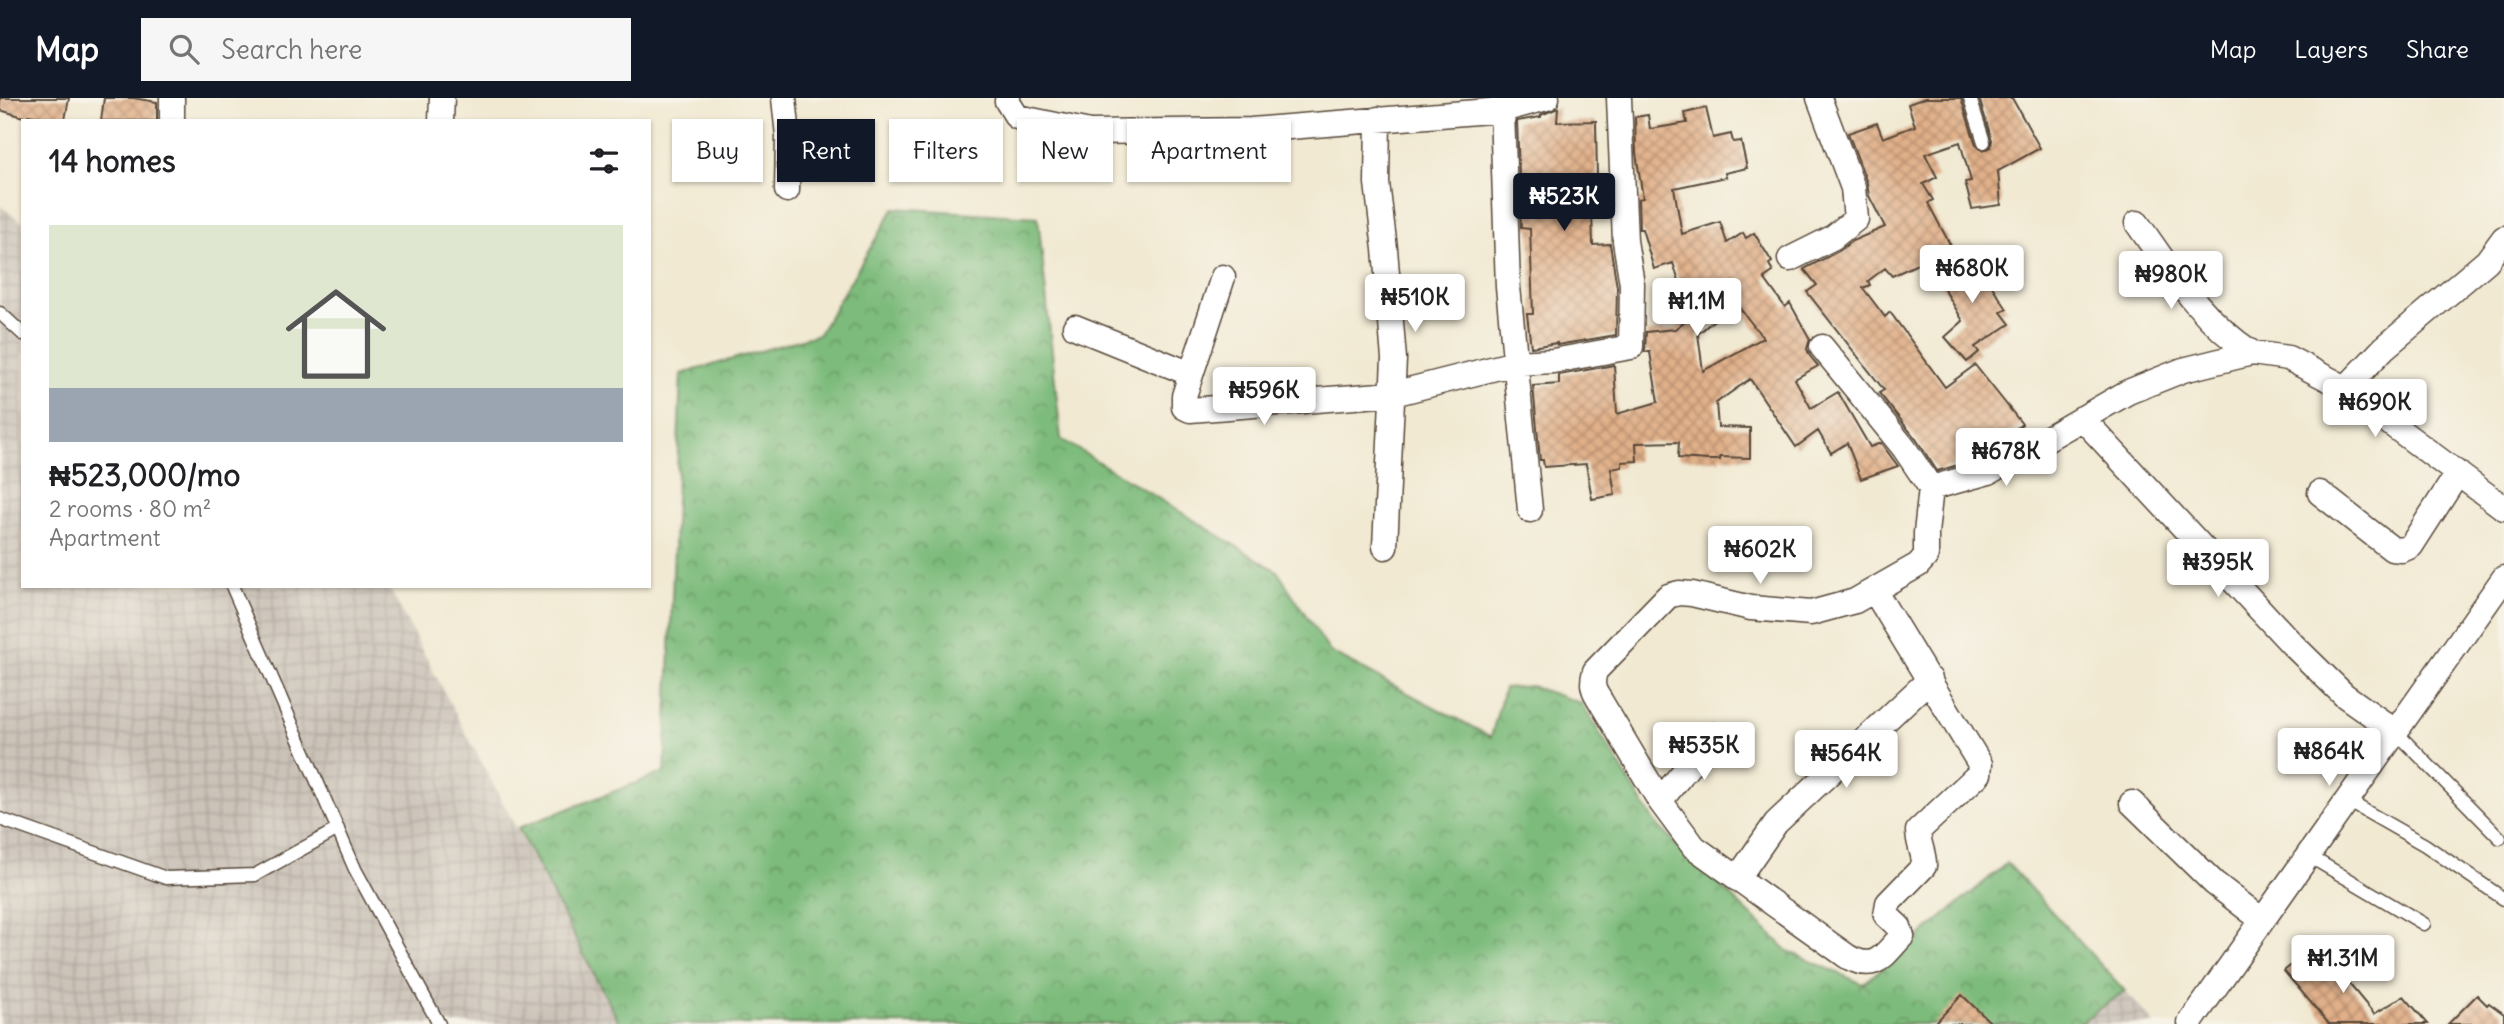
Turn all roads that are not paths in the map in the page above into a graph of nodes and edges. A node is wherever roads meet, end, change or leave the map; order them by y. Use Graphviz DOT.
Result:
graph roads {
  1 [pos="172,98"];
  2 [pos="442,98"];
  3 [pos="783,98"];
  4 [pos="1008,98"];
  5 [pos="1547,98"];
  6 [pos="1619,98"];
  7 [pos="1819,98"];
  8 [pos="1970,98"];
  9 [pos="1502,110"];
  10 [pos="172,119"];
  11 [pos="441,119"];
  12 [pos="1378,119"];
  13 [pos="1984,142"];
  14 [pos="788,190"];
  15 [pos="2137,223"];
  16 [pos="2504,238"];
  17 [pos="1790,259"];
  18 [pos="1223,277"];
  19 [pos="0,313"];
  20 [pos="1076,327"];
  21 [pos="21,332"];
  22 [pos="1822,346"];
  23 [pos="2252,353"];
  24 [pos="1515,363"];
  25 [pos="1191,374"];
  26 [pos="2345,389"];
  27 [pos="1393,394"];
  28 [pos="2082,418"];
  29 [pos="2458,473"];
  30 [pos="1931,488"];
  31 [pos="2320,493"];
  32 [pos="2504,508"];
  33 [pos="1530,510"];
  34 [pos="1385,547"];
  35 [pos="2504,578"];
  36 [pos="233,588"];
  37 [pos="1874,590"];
  38 [pos="1930,679"];
  39 [pos="2396,733"];
  40 [pos="1714,735"];
  41 [pos="1660,801"];
  42 [pos="2348,801"];
  43 [pos="2132,803"];
  44 [pos="0,819"];
  45 [pos="338,829"];
  46 [pos="2500,838"];
  47 [pos="2309,856"];
  48 [pos="1737,880"];
  49 [pos="2504,899"];
  50 [pos="2262,920"];
  51 [pos="2424,924"];
  52 [pos="2190,1023"];
  53 [pos="439,1024"];
  1 -- 10 [label="street"];
  2 -- 11 [label="street"];
  3 -- 14 [label="street"];
  4 -- 12 [label="street"];
  5 -- 9 [label="street"];
  6 -- 24 [label="street"];
  7 -- 17 [label="street"];
  8 -- 13 [label="lane"];
  9 -- 12 [label="street"];
  9 -- 24 [label="street"];
  12 -- 27 [label="street"];
  15 -- 23 [label="street"];
  16 -- 26 [label="street"];
  18 -- 25 [label="street"];
  19 -- 21 [label="lane"];
  20 -- 25 [label="street"];
  22 -- 30 [label="street"];
  23 -- 26 [label="street"];
  23 -- 28 [label="street"];
  24 -- 27 [label="street"];
  24 -- 33 [label="street"];
  25 -- 27 [label="street"];
  26 -- 29 [label="street"];
  27 -- 34 [label="street"];
  28 -- 30 [label="street"];
  28 -- 39 [label="street"];
  29 -- 31 [label="street"];
  29 -- 32 [label="street"];
  30 -- 37 [label="street"];
  35 -- 39 [label="street"];
  36 -- 45 [label="lane"];
  37 -- 38 [label="street"];
  37 -- 41 [label="street"];
  38 -- 48 [label="street"];
  38 -- 48 [label="street"];
  39 -- 42 [label="street"];
  39 -- 46 [label="lane"];
  40 -- 41 [label="street"];
  41 -- 48 [label="street"];
  42 -- 47 [label="street"];
  42 -- 49 [label="lane"];
  43 -- 50 [label="street"];
  44 -- 45 [label="lane"];
  45 -- 53 [label="lane"];
  47 -- 50 [label="street"];
  47 -- 51 [label="lane"];
  50 -- 52 [label="street"];
}
